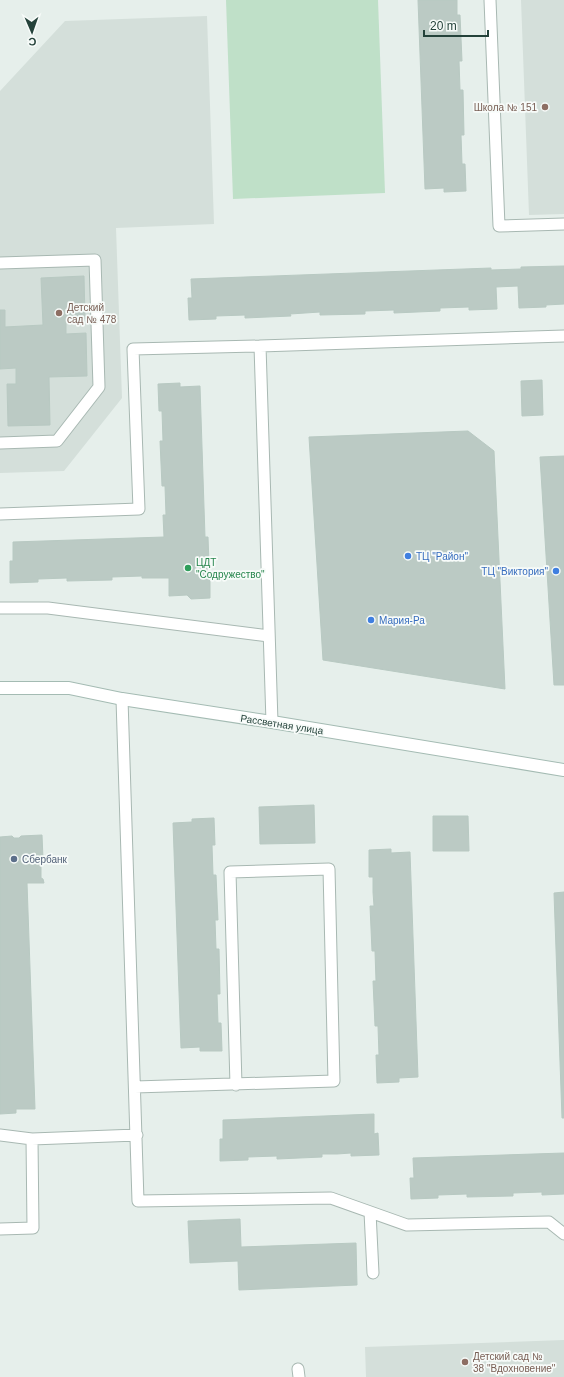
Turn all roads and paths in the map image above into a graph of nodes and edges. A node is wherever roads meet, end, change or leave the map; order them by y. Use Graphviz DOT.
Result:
graph roads {
  1 [pos="490,0"];
  2 [pos="564,224"];
  3 [pos="0,263"];
  4 [pos="564,336"];
  5 [pos="260,346"];
  6 [pos="0,443"];
  7 [pos="0,514"];
  8 [pos="0,608"];
  9 [pos="269,636"];
  10 [pos="0,688"];
  11 [pos="122,699"];
  12 [pos="272,722"];
  13 [pos="564,770"];
  14 [pos="236,1085"];
  15 [pos="135,1087"];
  16 [pos="0,1135"];
  17 [pos="137,1135"];
  18 [pos="32,1139"];
  19 [pos="370,1212"];
  20 [pos="0,1229"];
  21 [pos="564,1234"];
  22 [pos="373,1273"];
  1 -- 2 [label="lane"];
  3 -- 6 [label="lane"];
  4 -- 5 [label="lane"];
  5 -- 7 [label="lane"];
  5 -- 9 [label="lane"];
  8 -- 9 [label="lane"];
  9 -- 12 [label="lane"];
  10 -- 11 [label="street, Рассветная улица"];
  11 -- 12 [label="street, Рассветная улица"];
  11 -- 15 [label="lane"];
  12 -- 13 [label="street, Рассветная улица"];
  14 -- 14 [label="lane"];
  14 -- 15 [label="lane"];
  15 -- 17 [label="lane"];
  16 -- 18 [label="lane"];
  17 -- 18 [label="lane"];
  17 -- 19 [label="lane"];
  18 -- 20 [label="lane"];
  19 -- 21 [label="lane"];
  19 -- 22 [label="lane"];
}
